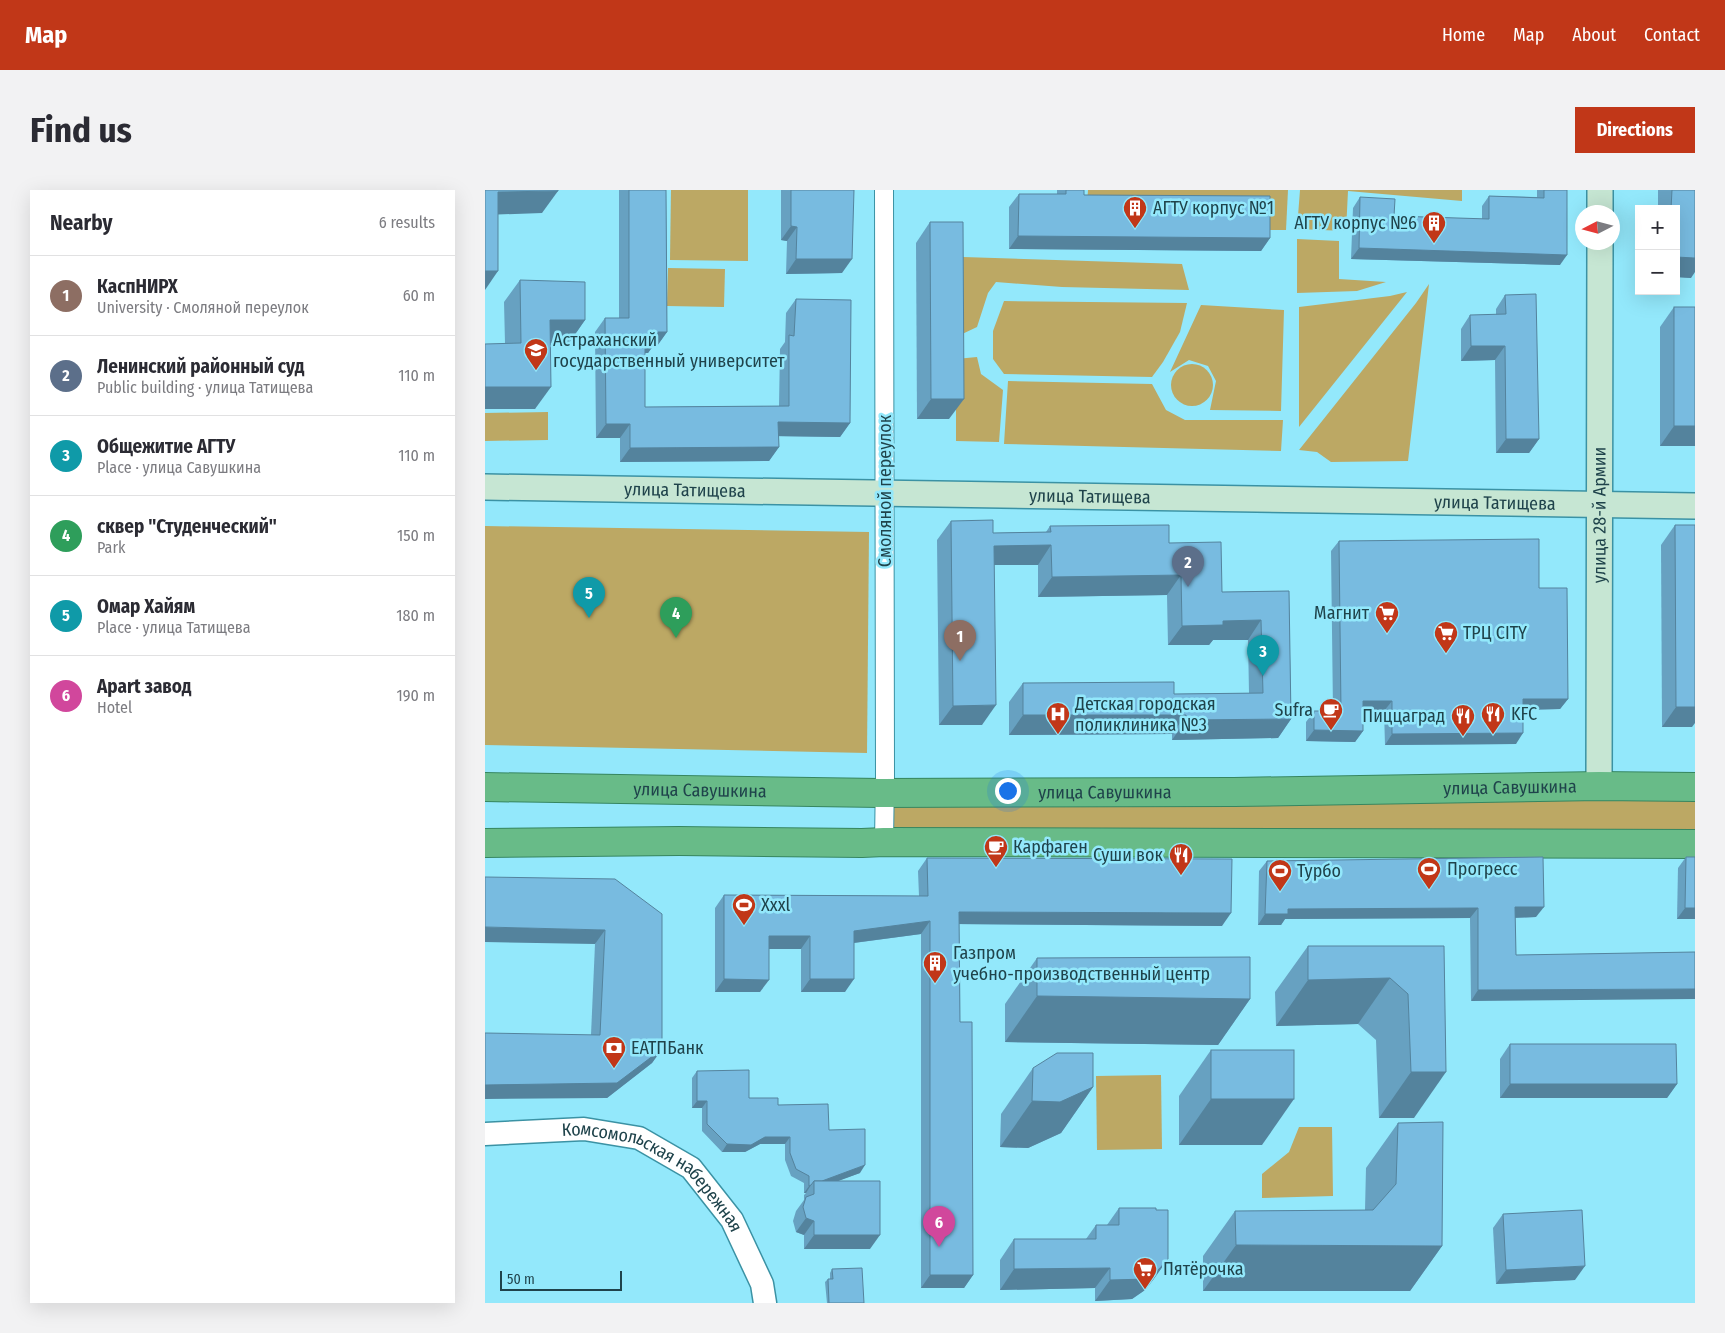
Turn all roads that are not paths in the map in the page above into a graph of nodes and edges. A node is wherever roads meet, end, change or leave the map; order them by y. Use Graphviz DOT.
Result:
graph roads {
  1 [pos="884,190"];
  2 [pos="1601,190"];
  3 [pos="1600,205"];
  4 [pos="1600,250"];
  5 [pos="485,487"];
  6 [pos="884,493"];
  7 [pos="1599,505"];
  8 [pos="1695,506"];
  9 [pos="1599,786"];
  10 [pos="485,787"];
  11 [pos="1695,787"];
  12 [pos="885,793"];
  13 [pos="884,842"];
  14 [pos="485,843"];
  15 [pos="1695,844"];
  16 [pos="485,1134"];
  17 [pos="765,1303"];
  1 -- 6 [label="street, Смоляной переулок"];
  2 -- 3 [label="main road"];
  4 -- 7 [label="main road, улица 28-й Армии"];
  5 -- 6 [label="main road, улица Татищева"];
  6 -- 7 [label="main road, улица Татищева"];
  6 -- 12 [label="street, Смоляной переулок"];
  7 -- 8 [label="main road, улица Татищева"];
  7 -- 9 [label="main road, улица 28-й Армии"];
  9 -- 11 [label="highway, улица Савушкина"];
  9 -- 12 [label="highway, улица Савушкина"];
  10 -- 12 [label="highway, улица Савушкина"];
  12 -- 13 [label="street, Смоляной переулок"];
  13 -- 14 [label="highway"];
  13 -- 15 [label="highway"];
  16 -- 17 [label="street, Комсомольская набережная"];
}
